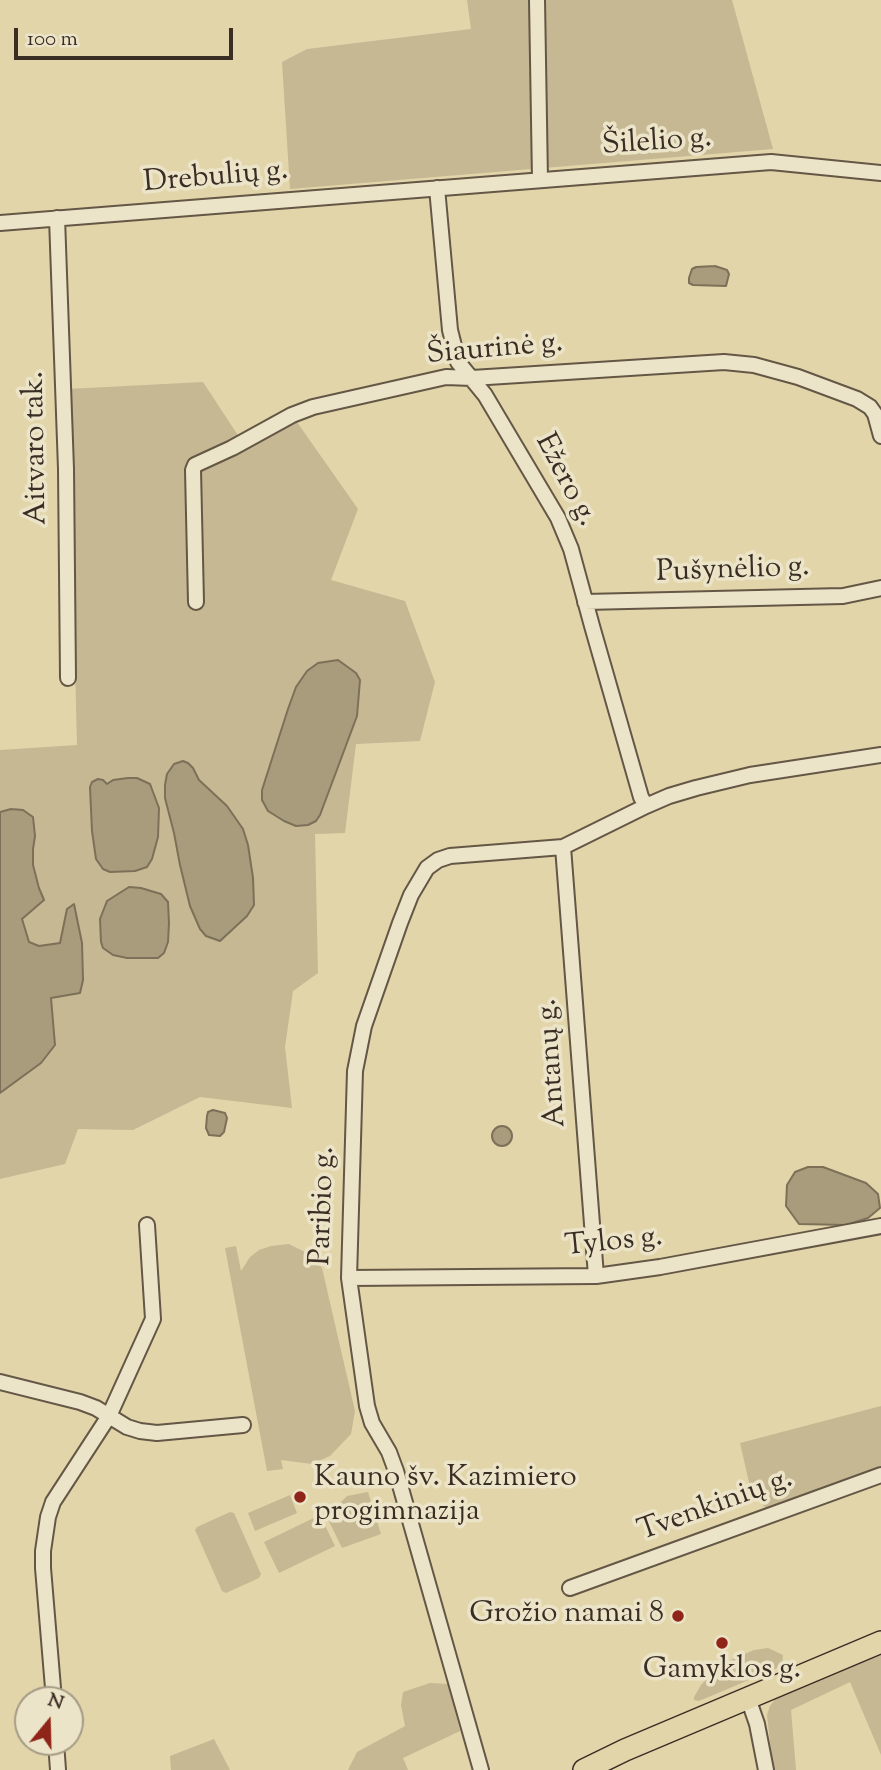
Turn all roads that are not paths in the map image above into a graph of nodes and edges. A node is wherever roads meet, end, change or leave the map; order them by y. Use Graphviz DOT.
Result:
graph roads {
  1 [pos="537,0"];
  2 [pos="881,173"];
  3 [pos="540,180"];
  4 [pos="437,188"];
  5 [pos="57,218"];
  6 [pos="0,223"];
  7 [pos="472,378"];
  8 [pos="881,436"];
  9 [pos="881,588"];
  10 [pos="196,602"];
  11 [pos="585,603"];
  12 [pos="68,678"];
  13 [pos="881,755"];
  14 [pos="646,806"];
  15 [pos="563,847"];
  16 [pos="147,1225"];
  17 [pos="881,1226"];
  18 [pos="596,1276"];
  19 [pos="349,1278"];
  20 [pos="0,1382"];
  21 [pos="110,1416"];
  22 [pos="243,1425"];
  23 [pos="881,1475"];
  24 [pos="570,1588"];
  25 [pos="881,1642"];
  26 [pos="53,1686"];
  27 [pos="748,1698"];
  28 [pos="481,1770"];
  29 [pos="584,1770"];
  30 [pos="766,1770"];
  1 -- 3 [label="street"];
  2 -- 3 [label="street, Šilelio g."];
  3 -- 4 [label="street, Šilelio g."];
  4 -- 5 [label="street, Drebulių g."];
  4 -- 7 [label="street, Ežero g."];
  5 -- 6 [label="street, Drebulių g."];
  5 -- 12 [label="street, Aitvaro tak."];
  7 -- 8 [label="street, Šiaurinė g."];
  7 -- 10 [label="street, Šiaurinė g."];
  7 -- 11 [label="street, Ežero g."];
  9 -- 11 [label="street, Pušynėlio g."];
  11 -- 14 [label="street, Ežero g."];
  13 -- 14 [label="street, Paribio g."];
  14 -- 15 [label="street, Paribio g."];
  15 -- 18 [label="street, Antanų g."];
  15 -- 19 [label="street, Paribio g."];
  16 -- 21 [label="street"];
  17 -- 18 [label="street, Tylos g."];
  18 -- 19 [label="street, Tylos g."];
  19 -- 28 [label="street, Paribio g."];
  20 -- 21 [label="street"];
  21 -- 22 [label="street"];
  21 -- 26 [label="street"];
  23 -- 24 [label="street, Tvenkinių g."];
  25 -- 27 [label="main road"];
  27 -- 29 [label="main road"];
  27 -- 30 [label="street"];
}
